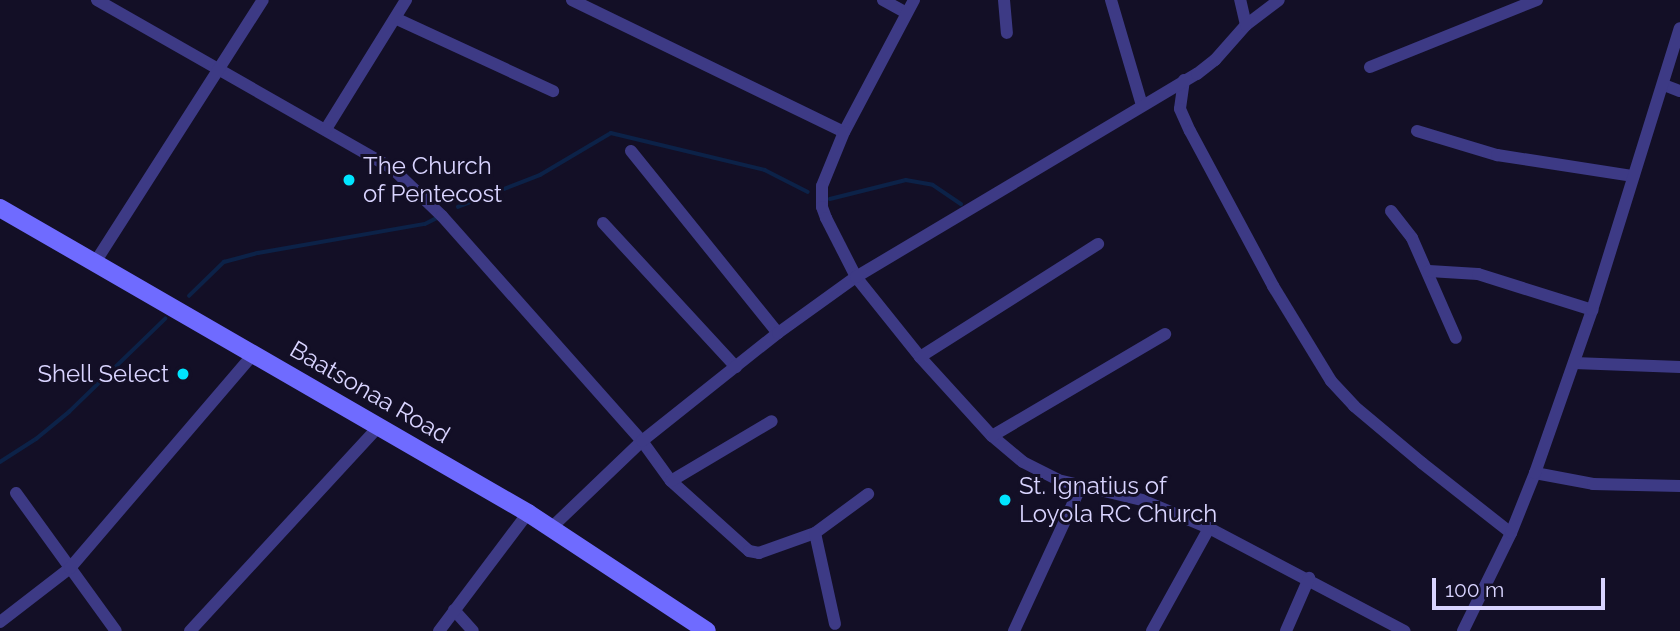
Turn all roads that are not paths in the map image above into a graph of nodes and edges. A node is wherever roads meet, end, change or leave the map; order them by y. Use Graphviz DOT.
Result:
graph roads {
  1 [pos="98,0"];
  2 [pos="263,0"];
  3 [pos="406,0"];
  4 [pos="572,0"];
  5 [pos="883,0"];
  6 [pos="914,0"];
  7 [pos="1004,0"];
  8 [pos="1111,0"];
  9 [pos="1241,0"];
  10 [pos="1279,0"];
  11 [pos="1537,0"];
  12 [pos="906,13"];
  13 [pos="397,19"];
  14 [pos="1246,25"];
  15 [pos="1680,29"];
  16 [pos="1007,33"];
  17 [pos="1370,67"];
  18 [pos="217,70"];
  19 [pos="1184,80"];
  20 [pos="1664,85"];
  21 [pos="553,91"];
  22 [pos="1680,91"];
  23 [pos="1142,105"];
  24 [pos="326,129"];
  25 [pos="1417,131"];
  26 [pos="844,132"];
  27 [pos="631,151"];
  28 [pos="1633,176"];
  29 [pos="0,208"];
  30 [pos="1391,211"];
  31 [pos="603,223"];
  32 [pos="1098,244"];
  33 [pos="94,264"];
  34 [pos="1429,271"];
  35 [pos="856,277"];
  36 [pos="1592,310"];
  37 [pos="778,333"];
  38 [pos="1165,334"];
  39 [pos="1456,338"];
  40 [pos="254,353"];
  41 [pos="920,357"];
  42 [pos="1574,363"];
  43 [pos="736,367"];
  44 [pos="1680,367"];
  45 [pos="772,421"];
  46 [pos="379,426"];
  47 [pos="992,436"];
  48 [pos="642,441"];
  49 [pos="1535,473"];
  50 [pos="671,481"];
  51 [pos="1081,486"];
  52 [pos="1680,486"];
  53 [pos="16,493"];
  54 [pos="869,494"];
  55 [pos="528,513"];
  56 [pos="551,528"];
  57 [pos="1209,528"];
  58 [pos="815,533"];
  59 [pos="1511,533"];
  60 [pos="69,568"];
  61 [pos="1309,578"];
  62 [pos="454,610"];
  63 [pos="0,622"];
  64 [pos="835,624"];
  65 [pos="116,631"];
  66 [pos="190,631"];
  67 [pos="439,631"];
  68 [pos="473,631"];
  69 [pos="707,631"];
  70 [pos="1014,631"];
  71 [pos="1152,631"];
  72 [pos="1286,631"];
  73 [pos="1404,631"];
  74 [pos="1463,631"];
  1 -- 18 [label="street"];
  2 -- 18 [label="street"];
  3 -- 13 [label="street"];
  4 -- 26 [label="street"];
  5 -- 12 [label="street"];
  6 -- 12 [label="street"];
  7 -- 16 [label="street"];
  8 -- 23 [label="street"];
  9 -- 14 [label="street"];
  10 -- 14 [label="street"];
  11 -- 17 [label="street"];
  12 -- 26 [label="street"];
  13 -- 21 [label="street"];
  13 -- 24 [label="street"];
  14 -- 19 [label="street"];
  15 -- 20 [label="street"];
  18 -- 24 [label="street"];
  18 -- 33 [label="street"];
  19 -- 23 [label="street"];
  19 -- 59 [label="street"];
  20 -- 22 [label="street"];
  20 -- 28 [label="street"];
  23 -- 35 [label="street"];
  24 -- 48 [label="street"];
  25 -- 28 [label="street"];
  26 -- 35 [label="street"];
  27 -- 37 [label="street"];
  28 -- 36 [label="street"];
  29 -- 33 [label="street, Baatsonaa Road"];
  30 -- 34 [label="street"];
  31 -- 43 [label="street"];
  32 -- 41 [label="street"];
  33 -- 40 [label="street, Baatsonaa Road"];
  34 -- 36 [label="street"];
  34 -- 39 [label="street"];
  35 -- 37 [label="street"];
  35 -- 41 [label="street"];
  36 -- 42 [label="street"];
  37 -- 43 [label="street"];
  38 -- 47 [label="street"];
  40 -- 46 [label="street, Baatsonaa Road"];
  40 -- 60 [label="street"];
  41 -- 47 [label="street"];
  42 -- 44 [label="street"];
  42 -- 49 [label="street"];
  43 -- 48 [label="street"];
  45 -- 50 [label="street"];
  46 -- 55 [label="street, Baatsonaa Road"];
  46 -- 66 [label="street"];
  47 -- 51 [label="street"];
  48 -- 50 [label="street"];
  48 -- 56 [label="street"];
  49 -- 52 [label="street"];
  49 -- 59 [label="street"];
  50 -- 58 [label="street"];
  51 -- 57 [label="street"];
  51 -- 70 [label="street"];
  53 -- 60 [label="street"];
  54 -- 58 [label="street"];
  55 -- 56 [label="street, Baatsonaa Road"];
  55 -- 62 [label="street"];
  56 -- 69 [label="street, Baatsonaa Road"];
  57 -- 61 [label="street"];
  57 -- 71 [label="street"];
  58 -- 64 [label="street"];
  59 -- 74 [label="street"];
  60 -- 63 [label="street"];
  60 -- 65 [label="street"];
  61 -- 72 [label="street"];
  61 -- 73 [label="street"];
  62 -- 67 [label="street"];
  62 -- 68 [label="street"];
}
